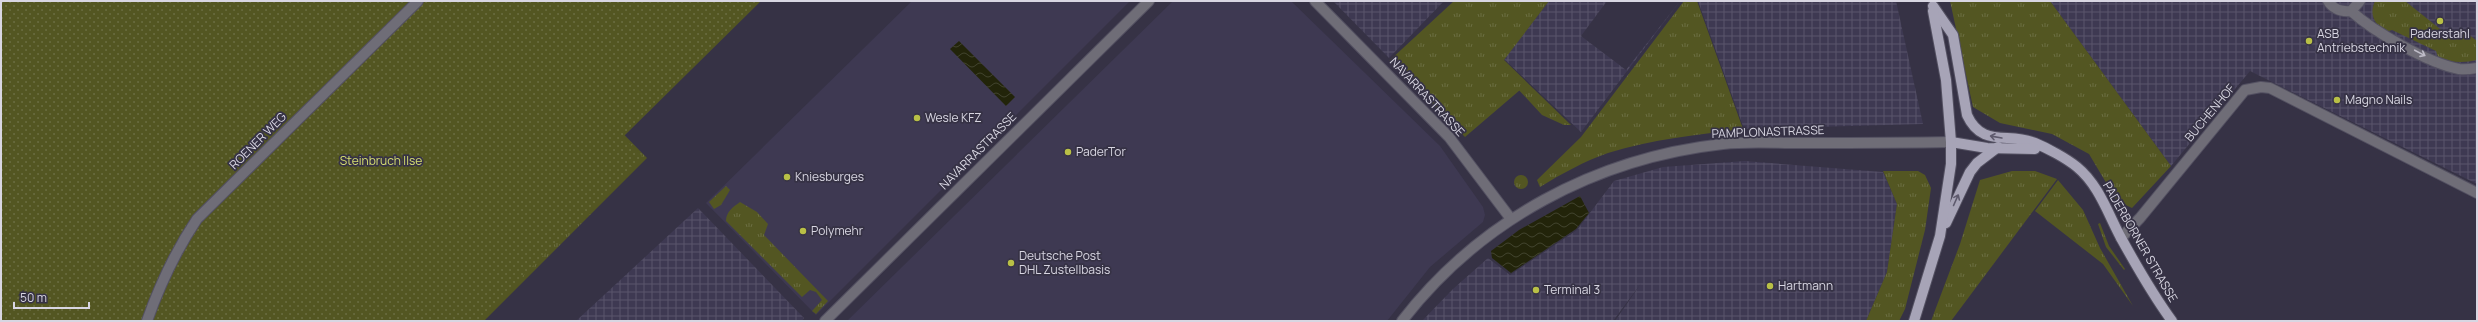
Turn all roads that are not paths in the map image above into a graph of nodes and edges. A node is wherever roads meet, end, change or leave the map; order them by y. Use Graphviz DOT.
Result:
graph roads {
  1 [pos="418,1"];
  2 [pos="1149,1"];
  3 [pos="1315,1"];
  4 [pos="2328,1"];
  5 [pos="2360,1"];
  6 [pos="1932,4"];
  7 [pos="2351,11"];
  8 [pos="2477,68"];
  9 [pos="1951,142"];
  10 [pos="1998,147"];
  11 [pos="2046,150"];
  12 [pos="2477,193"];
  13 [pos="1511,219"];
  14 [pos="1940,236"];
  15 [pos="2121,238"];
  16 [pos="147,321"];
  17 [pos="825,321"];
  18 [pos="1402,321"];
  19 [pos="1914,321"];
  20 [pos="2172,321"];
  1 -- 16 [label="street, ROENER WEG"];
  2 -- 17 [label="street, NAVARRASTRASSE"];
  3 -- 13 [label="street, NAVARRASTRASSE"];
  4 -- 7 [label="street"];
  5 -- 7 [label="street"];
  6 -- 9 [label="main road"];
  11 -- 6 [label="main road, one-way"];
  7 -- 8 [label="street, one-way"];
  9 -- 10 [label="main road, PADERBORNER STRASSE"];
  9 -- 13 [label="street, PAMPLONASTRASSE"];
  9 -- 14 [label="main road"];
  10 -- 11 [label="main road, PADERBORNER STRASSE"];
  14 -- 10 [label="main road, one-way"];
  11 -- 15 [label="main road, PADERBORNER STRASSE"];
  12 -- 15 [label="street, BUCHENHOF"];
  13 -- 18 [label="street, PAMPLONASTRASSE"];
  14 -- 19 [label="main road"];
  15 -- 20 [label="main road, PADERBORNER STRASSE"];
}
